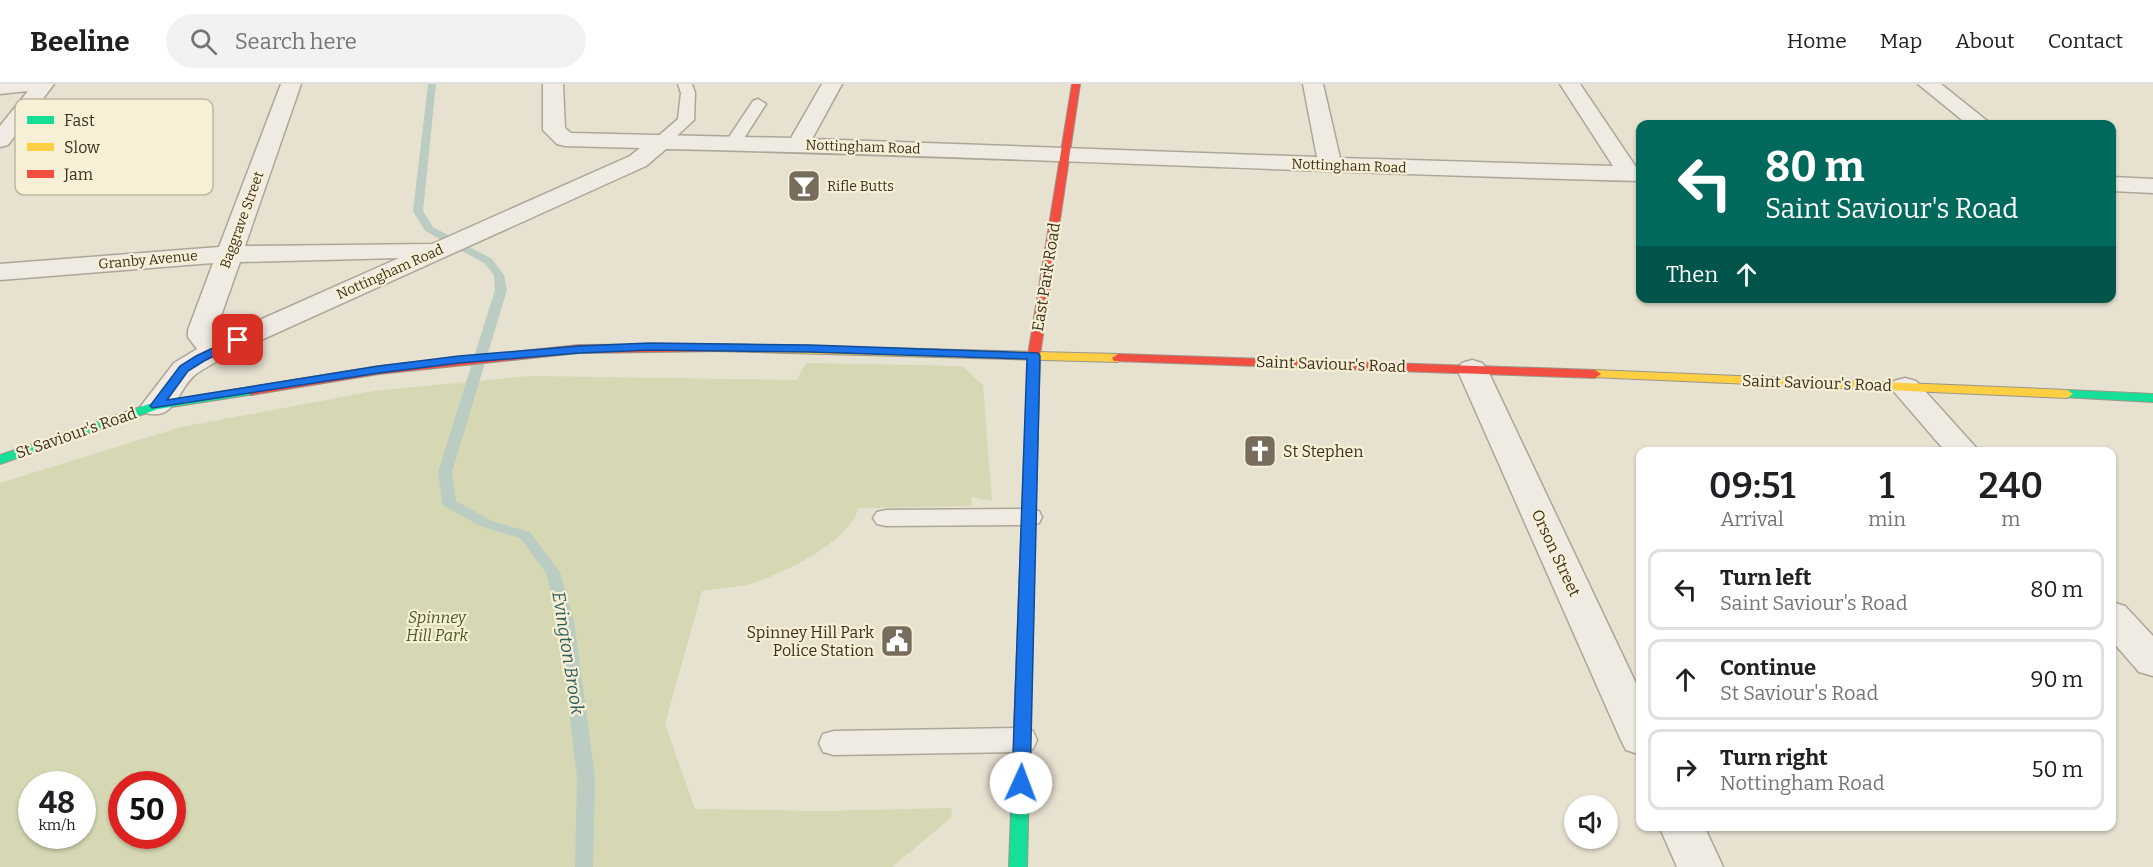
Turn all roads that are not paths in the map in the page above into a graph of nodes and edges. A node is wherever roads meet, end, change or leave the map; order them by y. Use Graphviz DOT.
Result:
graph roads {
  1 [pos="33,84"];
  2 [pos="44,84"];
  3 [pos="291,84"];
  4 [pos="553,84"];
  5 [pos="685,84"];
  6 [pos="831,84"];
  7 [pos="1076,84"];
  8 [pos="1313,84"];
  9 [pos="1570,84"];
  10 [pos="1928,84"];
  11 [pos="0,88"];
  12 [pos="32,99"];
  13 [pos="758,104"];
  14 [pos="1975,120"];
  15 [pos="15,122"];
  16 [pos="0,141"];
  17 [pos="661,142"];
  18 [pos="733,143"];
  19 [pos="798,145"];
  20 [pos="1065,153"];
  21 [pos="1315,167"];
  22 [pos="1635,174"];
  23 [pos="2116,184"];
  24 [pos="2153,186"];
  25 [pos="441,249"];
  26 [pos="229,254"];
  27 [pos="0,272"];
  28 [pos="218,349"];
  29 [pos="509,355"];
  30 [pos="1034,356"];
  31 [pos="1472,369"];
  32 [pos="1905,387"];
  33 [pos="2153,398"];
  34 [pos="156,406"];
  35 [pos="1959,447"];
  36 [pos="0,460"];
  37 [pos="1030,517"];
  38 [pos="886,518"];
  39 [pos="2116,619"];
  40 [pos="2153,661"];
  41 [pos="1636,727"];
  42 [pos="1022,740"];
  43 [pos="834,743"];
  44 [pos="1684,831"];
  45 [pos="1018,867"];
  46 [pos="1700,867"];
  1 -- 11 [label="street"];
  2 -- 12 [label="street"];
  3 -- 26 [label="street, Baggrave Street"];
  4 -- 17 [label="street"];
  5 -- 17 [label="lane"];
  6 -- 19 [label="street"];
  7 -- 20 [label="street, East Park Road"];
  8 -- 21 [label="street"];
  9 -- 22 [label="street"];
  10 -- 14 [label="street"];
  13 -- 18 [label="lane"];
  15 -- 16 [label="street"];
  17 -- 18 [label="street, Nottingham Road"];
  17 -- 25 [label="street, Nottingham Road"];
  18 -- 19 [label="street, Nottingham Road"];
  19 -- 20 [label="street, Nottingham Road"];
  20 -- 21 [label="street, Nottingham Road"];
  20 -- 30 [label="street, East Park Road"];
  21 -- 22 [label="street, Nottingham Road"];
  23 -- 24 [label="street"];
  25 -- 26 [label="street, Granby Avenue"];
  25 -- 28 [label="street, Nottingham Road"];
  26 -- 27 [label="street, Granby Avenue"];
  26 -- 28 [label="street, Baggrave Street"];
  28 -- 34 [label="street, Nottingham Road"];
  29 -- 30 [label="street, Saint Saviour's Road"];
  29 -- 34 [label="street, St Saviour's Road"];
  30 -- 31 [label="street, Saint Saviour's Road"];
  30 -- 37 [label="street, East Park Road"];
  31 -- 32 [label="street, Saint Saviour's Road"];
  31 -- 41 [label="street, Orson Street"];
  32 -- 33 [label="street, Saint Saviour's Road"];
  32 -- 35 [label="street"];
  34 -- 36 [label="street, St Saviour's Road"];
  37 -- 38 [label="lane"];
  37 -- 42 [label="street, East Park Road"];
  39 -- 40 [label="street"];
  42 -- 43 [label="lane"];
  42 -- 45 [label="street, East Park Road"];
  44 -- 46 [label="street"];
}
